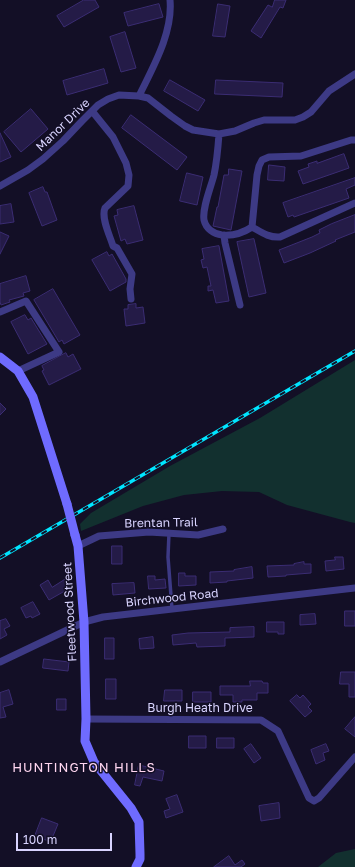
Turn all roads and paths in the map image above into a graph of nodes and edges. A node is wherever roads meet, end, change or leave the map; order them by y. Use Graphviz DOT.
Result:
graph roads {
  1 [pos="170,0"];
  2 [pos="355,74"];
  3 [pos="139,96"];
  4 [pos="92,111"];
  5 [pos="219,134"];
  6 [pos="355,140"];
  7 [pos="0,186"];
  8 [pos="355,203"];
  9 [pos="252,227"];
  10 [pos="224,235"];
  11 [pos="131,299"];
  12 [pos="240,305"];
  13 [pos="0,312"];
  14 [pos="0,358"];
  15 [pos="18,371"];
  16 [pos="223,529"];
  17 [pos="170,533"];
  18 [pos="78,546"];
  19 [pos="355,588"];
  20 [pos="172,609"];
  21 [pos="84,622"];
  22 [pos="0,662"];
  23 [pos="86,719"];
  24 [pos="355,757"];
  25 [pos="136,867"];
  1 -- 3 [label="street"];
  2 -- 5 [label="street, Manor Drive"];
  3 -- 4 [label="street, Manor Drive"];
  3 -- 5 [label="street, Manor Drive"];
  4 -- 7 [label="street, Manor Drive"];
  4 -- 11 [label="street"];
  5 -- 10 [label="street"];
  6 -- 9 [label="street"];
  8 -- 9 [label="street"];
  9 -- 10 [label="street"];
  10 -- 12 [label="street"];
  13 -- 15 [label="street"];
  14 -- 15 [label="street, Fleetwood Street"];
  15 -- 18 [label="street, Fleetwood Street, bridge"];
  16 -- 17 [label="street, Brentan Trail"];
  17 -- 18 [label="street, Brentan Trail"];
  17 -- 20 [label="lane"];
  18 -- 21 [label="street, Fleetwood Street"];
  19 -- 20 [label="street, Birchwood Road"];
  20 -- 21 [label="street, Birchwood Road"];
  21 -- 22 [label="street, Birchwood Road"];
  21 -- 23 [label="street, Fleetwood Street"];
  23 -- 24 [label="street, Burgh Heath Drive"];
  23 -- 25 [label="street, Fleetwood Street"];
}
